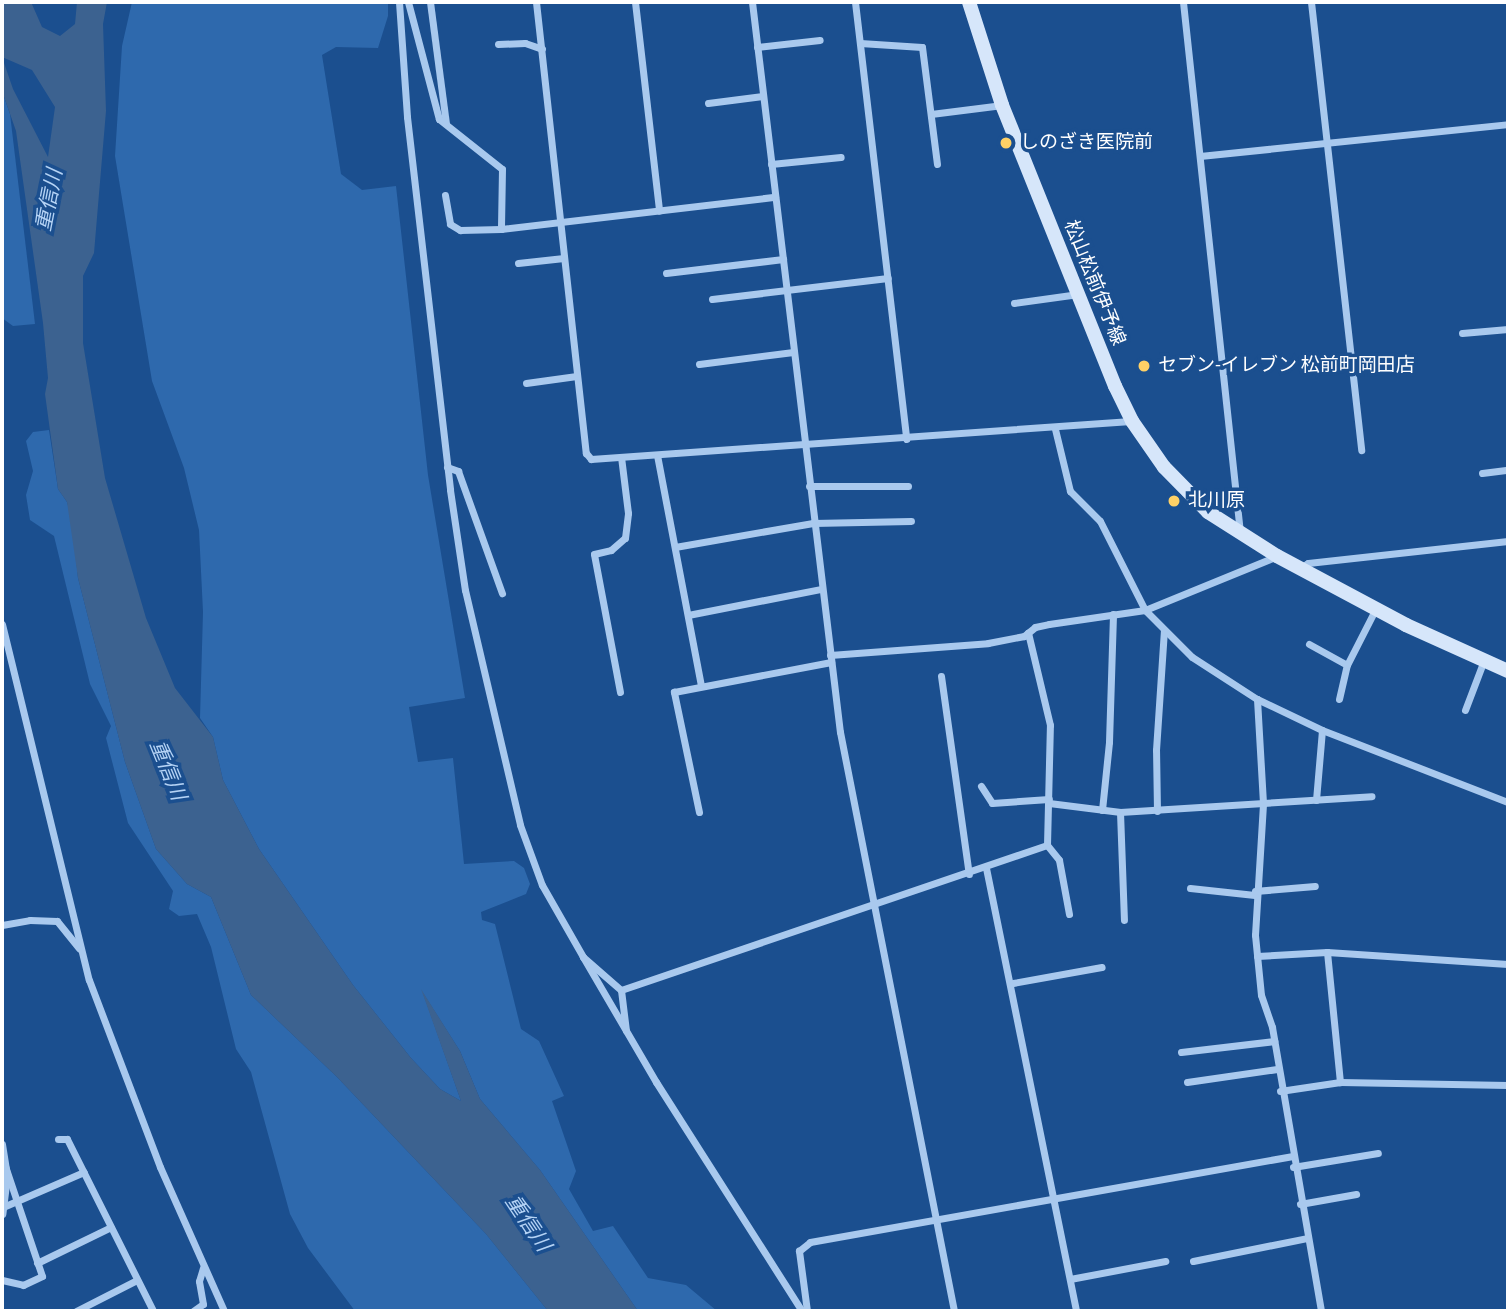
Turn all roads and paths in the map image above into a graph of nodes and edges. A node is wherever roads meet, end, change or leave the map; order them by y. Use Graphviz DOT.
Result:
graph roads {
  1 [pos="398,2"];
  2 [pos="408,2"];
  3 [pos="430,2"];
  4 [pos="536,2"];
  5 [pos="635,2"];
  6 [pos="752,2"];
  7 [pos="855,2"];
  8 [pos="969,2"];
  9 [pos="1183,2"];
  10 [pos="1311,2"];
  11 [pos="820,40"];
  12 [pos="498,44"];
  13 [pos="860,44"];
  14 [pos="757,47"];
  15 [pos="542,49"];
  16 [pos="763,96"];
  17 [pos="708,103"];
  18 [pos="1002,106"];
  19 [pos="931,114"];
  20 [pos="446,123"];
  21 [pos="1508,124"];
  22 [pos="1326,143"];
  23 [pos="1200,156"];
  24 [pos="841,157"];
  25 [pos="771,164"];
  26 [pos="937,164"];
  27 [pos="446,195"];
  28 [pos="775,197"];
  29 [pos="659,211"];
  30 [pos="560,222"];
  31 [pos="501,229"];
  32 [pos="564,258"];
  33 [pos="783,259"];
  34 [pos="518,263"];
  35 [pos="666,273"];
  36 [pos="888,278"];
  37 [pos="786,291"];
  38 [pos="1078,294"];
  39 [pos="712,299"];
  40 [pos="1014,303"];
  41 [pos="1508,329"];
  42 [pos="1462,333"];
  43 [pos="793,352"];
  44 [pos="699,364"];
  45 [pos="577,376"];
  46 [pos="526,383"];
  47 [pos="1132,421"];
  48 [pos="1055,429"];
  49 [pos="906,439"];
  50 [pos="804,446"];
  51 [pos="1361,450"];
  52 [pos="657,455"];
  53 [pos="621,457"];
  54 [pos="447,467"];
  55 [pos="1508,470"];
  56 [pos="1482,473"];
  57 [pos="808,486"];
  58 [pos="908,486"];
  59 [pos="911,521"];
  60 [pos="813,523"];
  61 [pos="1240,534"];
  62 [pos="1508,541"];
  63 [pos="675,547"];
  64 [pos="1277,555"];
  65 [pos="1299,568"];
  66 [pos="821,589"];
  67 [pos="502,593"];
  68 [pos="1144,610"];
  69 [pos="1376,610"];
  70 [pos="1113,614"];
  71 [pos="688,615"];
  72 [pos="2,624"];
  73 [pos="1164,631"];
  74 [pos="1028,633"];
  75 [pos="1309,644"];
  76 [pos="831,658"];
  77 [pos="1484,660"];
  78 [pos="1347,665"];
  79 [pos="1508,671"];
  80 [pos="942,677"];
  81 [pos="701,687"];
  82 [pos="620,692"];
  83 [pos="1257,699"];
  84 [pos="1339,699"];
  85 [pos="1465,710"];
  86 [pos="1322,730"];
  87 [pos="981,786"];
  88 [pos="1371,796"];
  89 [pos="1316,800"];
  90 [pos="1049,801"];
  91 [pos="1508,802"];
  92 [pos="1263,804"];
  93 [pos="1102,810"];
  94 [pos="1157,811"];
  95 [pos="699,812"];
  96 [pos="1120,812"];
  97 [pos="1047,845"];
  98 [pos="986,868"];
  99 [pos="969,874"];
  100 [pos="1315,886"];
  101 [pos="1190,888"];
  102 [pos="1255,893"];
  103 [pos="873,906"];
  104 [pos="1069,914"];
  105 [pos="1124,920"];
  106 [pos="2,925"];
  107 [pos="80,948"];
  108 [pos="1327,952"];
  109 [pos="1257,956"];
  110 [pos="583,957"];
  111 [pos="1508,964"];
  112 [pos="1102,967"];
  113 [pos="1013,983"];
  114 [pos="621,990"];
  115 [pos="626,1031"];
  116 [pos="1274,1041"];
  117 [pos="1181,1052"];
  118 [pos="1277,1069"];
  119 [pos="1187,1082"];
  120 [pos="1340,1082"];
  121 [pos="1508,1085"];
  122 [pos="1280,1091"];
  123 [pos="58,1139"];
  124 [pos="2,1144"];
  125 [pos="1378,1153"];
  126 [pos="1291,1156"];
  127 [pos="4,1163"];
  128 [pos="1293,1167"];
  129 [pos="84,1172"];
  130 [pos="1356,1194"];
  131 [pos="1054,1195"];
  132 [pos="19,1202"];
  133 [pos="1300,1204"];
  134 [pos="3,1211"];
  135 [pos="935,1218"];
  136 [pos="111,1227"];
  137 [pos="1307,1238"];
  138 [pos="1165,1261"];
  139 [pos="1193,1261"];
  140 [pos="37,1263"];
  141 [pos="203,1268"];
  142 [pos="1070,1279"];
  143 [pos="2,1280"];
  144 [pos="137,1280"];
  145 [pos="205,1307"];
  146 [pos="76,1311"];
  147 [pos="153,1311"];
  148 [pos="193,1311"];
  149 [pos="224,1311"];
  150 [pos="804,1311"];
  151 [pos="954,1311"];
  152 [pos="1076,1311"];
  153 [pos="1321,1311"];
  1 -- 54 [label="street"];
  2 -- 20 [label="street"];
  3 -- 20 [label="street"];
  4 -- 15 [label="street"];
  5 -- 29 [label="street"];
  6 -- 14 [label="street"];
  7 -- 13 [label="street"];
  8 -- 18 [label="main road, 松山松前伊予線"];
  9 -- 23 [label="street"];
  10 -- 22 [label="street"];
  11 -- 14 [label="street"];
  12 -- 15 [label="street"];
  13 -- 19 [label="street"];
  13 -- 36 [label="street"];
  14 -- 16 [label="street"];
  15 -- 30 [label="street"];
  16 -- 17 [label="street"];
  16 -- 25 [label="street"];
  18 -- 19 [label="street"];
  18 -- 38 [label="main road, 松山松前伊予線"];
  19 -- 26 [label="street"];
  20 -- 31 [label="street"];
  21 -- 22 [label="street"];
  22 -- 23 [label="street"];
  22 -- 51 [label="street"];
  23 -- 61 [label="street"];
  24 -- 25 [label="street"];
  25 -- 28 [label="street"];
  27 -- 31 [label="street"];
  28 -- 29 [label="street"];
  28 -- 33 [label="street"];
  29 -- 30 [label="street"];
  30 -- 31 [label="street"];
  30 -- 32 [label="street"];
  32 -- 34 [label="street"];
  32 -- 45 [label="street"];
  33 -- 35 [label="street"];
  33 -- 37 [label="street"];
  36 -- 37 [label="street"];
  36 -- 49 [label="street"];
  37 -- 39 [label="street"];
  37 -- 43 [label="street"];
  38 -- 40 [label="street"];
  38 -- 47 [label="main road, 松山松前伊予線"];
  41 -- 42 [label="street"];
  43 -- 44 [label="street"];
  43 -- 50 [label="street"];
  45 -- 46 [label="street"];
  45 -- 53 [label="street"];
  47 -- 48 [label="street"];
  47 -- 61 [label="main road, 松山松前伊予線"];
  48 -- 49 [label="street"];
  48 -- 68 [label="street"];
  49 -- 50 [label="street"];
  50 -- 52 [label="street"];
  50 -- 57 [label="street"];
  52 -- 53 [label="street"];
  52 -- 63 [label="street"];
  53 -- 82 [label="street"];
  54 -- 67 [label="street"];
  54 -- 110 [label="street"];
  55 -- 56 [label="street"];
  57 -- 58 [label="street"];
  57 -- 60 [label="street"];
  59 -- 60 [label="street"];
  60 -- 63 [label="street"];
  60 -- 66 [label="street"];
  61 -- 64 [label="main road, 松山松前伊予線"];
  62 -- 65 [label="street"];
  63 -- 71 [label="street"];
  64 -- 65 [label="main road, 松山松前伊予線"];
  64 -- 68 [label="street"];
  65 -- 69 [label="main road, 松山松前伊予線"];
  66 -- 71 [label="street"];
  66 -- 76 [label="street"];
  68 -- 70 [label="street"];
  68 -- 73 [label="street"];
  69 -- 77 [label="main road, 松山松前伊予線"];
  69 -- 78 [label="street"];
  70 -- 74 [label="street"];
  70 -- 93 [label="street"];
  71 -- 81 [label="street"];
  72 -- 107 [label="street"];
  73 -- 83 [label="street"];
  73 -- 94 [label="street"];
  74 -- 76 [label="street"];
  74 -- 90 [label="street"];
  75 -- 78 [label="street"];
  76 -- 81 [label="street"];
  76 -- 103 [label="street"];
  77 -- 79 [label="main road, 松山松前伊予線"];
  77 -- 85 [label="street"];
  78 -- 84 [label="street"];
  80 -- 99 [label="street"];
  81 -- 95 [label="street"];
  83 -- 86 [label="street"];
  83 -- 92 [label="street"];
  86 -- 89 [label="street"];
  86 -- 91 [label="street"];
  87 -- 90 [label="street"];
  88 -- 89 [label="street"];
  89 -- 92 [label="street"];
  90 -- 93 [label="street"];
  90 -- 97 [label="street"];
  92 -- 94 [label="street"];
  92 -- 102 [label="street"];
  93 -- 96 [label="street"];
  94 -- 96 [label="street"];
  96 -- 105 [label="street"];
  97 -- 98 [label="street"];
  97 -- 104 [label="street"];
  98 -- 99 [label="street"];
  98 -- 113 [label="street"];
  99 -- 103 [label="street"];
  100 -- 102 [label="street"];
  101 -- 102 [label="street"];
  102 -- 109 [label="street"];
  103 -- 114 [label="street"];
  103 -- 135 [label="street"];
  106 -- 107 [label="street"];
  107 -- 141 [label="street"];
  108 -- 109 [label="street"];
  108 -- 111 [label="street"];
  108 -- 120 [label="street"];
  109 -- 116 [label="street"];
  110 -- 114 [label="street"];
  110 -- 115 [label="street"];
  112 -- 113 [label="street"];
  113 -- 131 [label="street"];
  114 -- 115 [label="street"];
  115 -- 150 [label="street"];
  116 -- 117 [label="street"];
  116 -- 118 [label="street"];
  118 -- 119 [label="street"];
  118 -- 122 [label="street"];
  120 -- 121 [label="street"];
  120 -- 122 [label="street"];
  122 -- 126 [label="street"];
  123 -- 129 [label="street"];
  124 -- 127 [label="street"];
  125 -- 128 [label="street"];
  126 -- 128 [label="street"];
  126 -- 131 [label="street"];
  127 -- 132 [label="street"];
  127 -- 134 [label="street"];
  128 -- 133 [label="street"];
  129 -- 132 [label="street"];
  129 -- 136 [label="street"];
  130 -- 133 [label="street"];
  131 -- 135 [label="street"];
  131 -- 142 [label="street"];
  132 -- 134 [label="street"];
  132 -- 140 [label="street"];
  133 -- 137 [label="street"];
  135 -- 150 [label="street"];
  135 -- 151 [label="street"];
  136 -- 140 [label="street"];
  136 -- 144 [label="street"];
  137 -- 139 [label="street"];
  137 -- 153 [label="street"];
  138 -- 142 [label="street"];
  140 -- 143 [label="street"];
  141 -- 145 [label="street"];
  141 -- 149 [label="street"];
  142 -- 152 [label="street"];
  144 -- 146 [label="street"];
  144 -- 147 [label="street"];
  145 -- 148 [label="street"];
}
